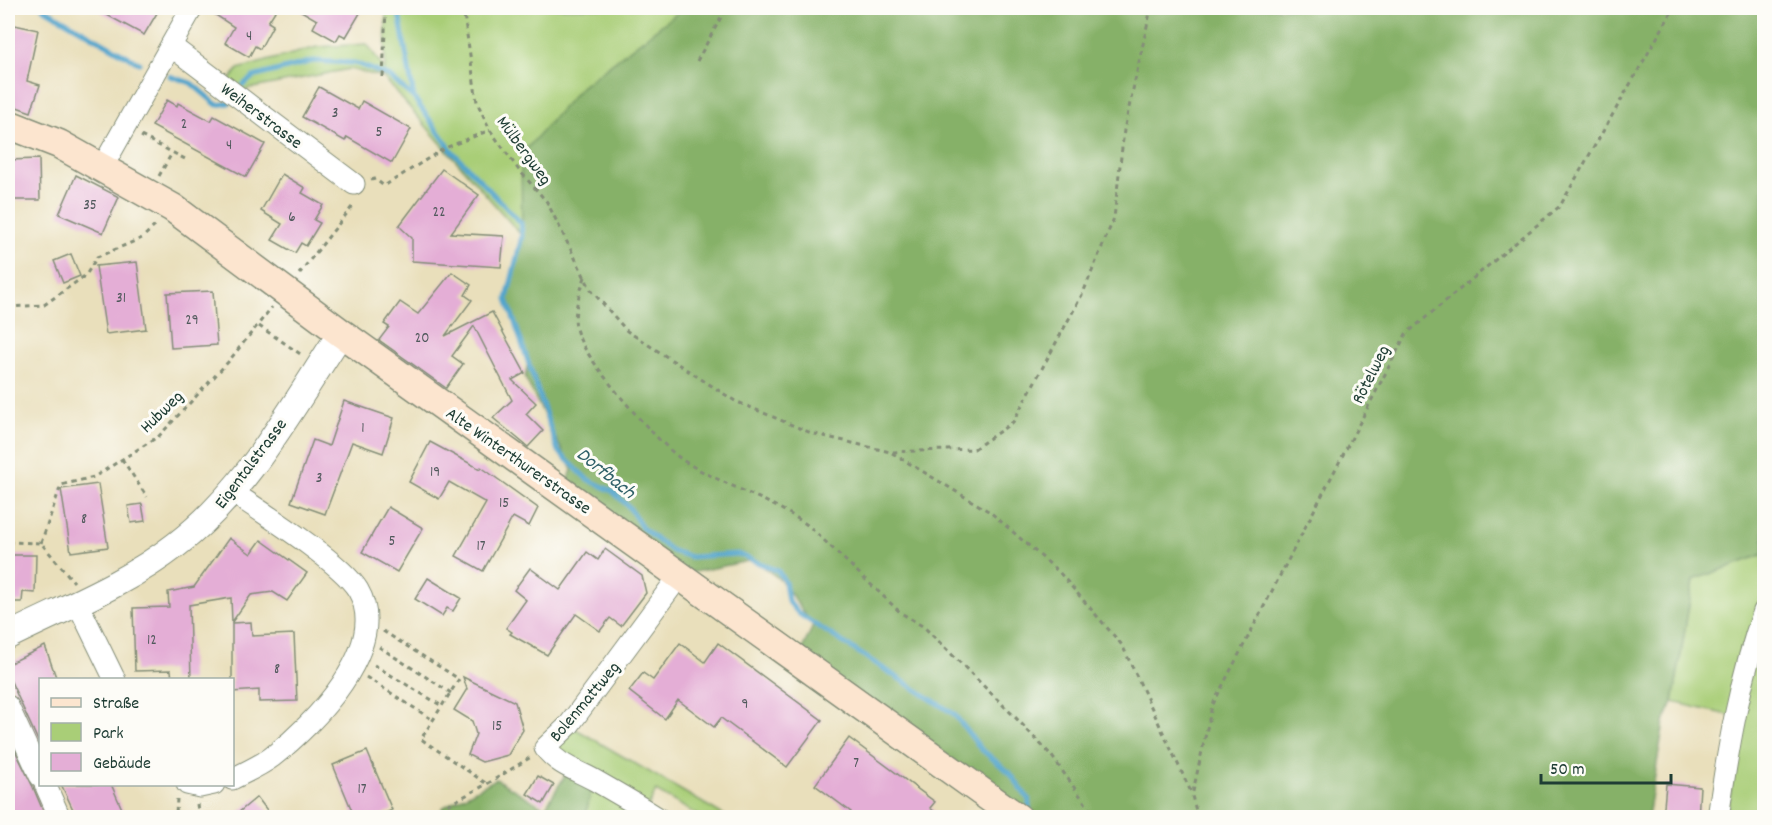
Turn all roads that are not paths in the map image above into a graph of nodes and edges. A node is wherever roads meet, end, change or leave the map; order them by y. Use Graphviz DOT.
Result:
graph roads {
  1 [pos="192,8"];
  2 [pos="171,46"];
  3 [pos="8,124"];
  4 [pos="103,166"];
  5 [pos="354,184"];
  6 [pos="340,333"];
  7 [pos="232,492"];
  8 [pos="680,575"];
  9 [pos="82,599"];
  10 [pos="1764,611"];
  11 [pos="8,636"];
  12 [pos="114,678"];
  13 [pos="8,706"];
  14 [pos="39,774"];
  15 [pos="234,778"];
  16 [pos="46,786"];
  17 [pos="60,818"];
  18 [pos="658,818"];
  19 [pos="1018,818"];
  20 [pos="1718,818"];
  1 -- 2 [label="street"];
  2 -- 4 [label="street"];
  2 -- 5 [label="street, Weiherstrasse"];
  3 -- 4 [label="main road, Alte Winterthurerstrasse"];
  4 -- 6 [label="main road, Alte Winterthurerstrasse"];
  6 -- 7 [label="street, Eigentalstrasse"];
  6 -- 8 [label="main road, Alte Winterthurerstrasse"];
  7 -- 9 [label="street, Eigentalstrasse"];
  7 -- 15 [label="street"];
  8 -- 18 [label="street, Bolenmattweg"];
  8 -- 19 [label="main road, Alte Winterthurerstrasse"];
  9 -- 11 [label="street, Eigentalstrasse"];
  9 -- 12 [label="street"];
  10 -- 20 [label="street"];
  13 -- 14 [label="street"];
  16 -- 17 [label="street"];
}
